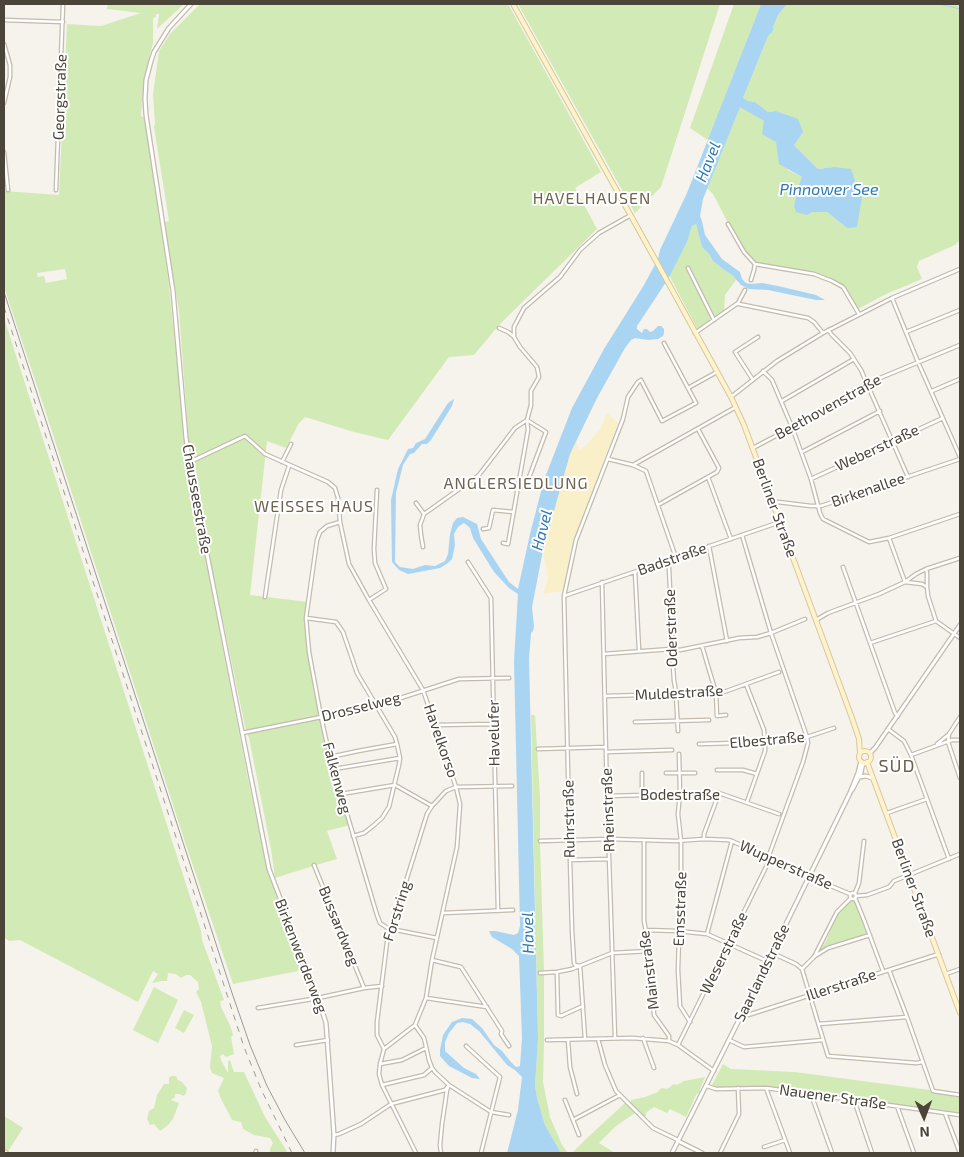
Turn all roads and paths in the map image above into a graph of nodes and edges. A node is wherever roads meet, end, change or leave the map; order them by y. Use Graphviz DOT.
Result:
graph roads {
  1 [pos="63,4"];
  2 [pos="191,4"];
  3 [pos="513,4"];
  4 [pos="4,20"];
  5 [pos="63,22"];
  6 [pos="4,44"];
  7 [pos="4,102"];
  8 [pos="4,152"];
  9 [pos="5,172"];
  10 [pos="8,190"];
  11 [pos="56,190"];
  12 [pos="630,215"];
  13 [pos="728,224"];
  14 [pos="755,264"];
  15 [pos="688,268"];
  16 [pos="960,268"];
  17 [pos="750,280"];
  18 [pos="745,290"];
  19 [pos="892,298"];
  20 [pos="738,303"];
  21 [pos="960,310"];
  22 [pos="859,314"];
  23 [pos="714,320"];
  24 [pos="499,328"];
  25 [pos="828,330"];
  26 [pos="906,332"];
  27 [pos="695,333"];
  28 [pos="823,333"];
  29 [pos="514,336"];
  30 [pos="758,337"];
  31 [pos="664,343"];
  32 [pos="960,345"];
  33 [pos="854,359"];
  34 [pos="918,362"];
  35 [pos="763,371"];
  36 [pos="717,372"];
  37 [pos="960,379"];
  38 [pos="753,380"];
  39 [pos="868,383"];
  40 [pos="688,388"];
  41 [pos="931,391"];
  42 [pos="731,397"];
  43 [pos="782,401"];
  44 [pos="736,407"];
  45 [pos="880,411"];
  46 [pos="943,418"];
  47 [pos="527,420"];
  48 [pos="792,427"];
  49 [pos="698,429"];
  50 [pos="892,442"];
  51 [pos="291,444"];
  52 [pos="753,448"];
  53 [pos="802,452"];
  54 [pos="608,458"];
  55 [pos="960,458"];
  56 [pos="189,461"];
  57 [pos="282,462"];
  58 [pos="633,465"];
  59 [pos="289,466"];
  60 [pos="708,477"];
  61 [pos="908,477"];
  62 [pos="811,479"];
  63 [pos="528,480"];
  64 [pos="519,485"];
  65 [pos="532,488"];
  66 [pos="377,490"];
  67 [pos="416,503"];
  68 [pos="773,503"];
  69 [pos="658,505"];
  70 [pos="818,506"];
  71 [pos="513,512"];
  72 [pos="424,514"];
  73 [pos="960,514"];
  74 [pos="340,522"];
  75 [pos="780,522"];
  76 [pos="484,529"];
  77 [pos="742,535"];
  78 [pos="889,538"];
  79 [pos="731,539"];
  80 [pos="502,543"];
  81 [pos="708,546"];
  82 [pos="423,547"];
  83 [pos="676,558"];
  84 [pos="960,558"];
  85 [pos="667,561"];
  86 [pos="468,562"];
  87 [pos="843,567"];
  88 [pos="926,569"];
  89 [pos="635,571"];
  90 [pos="602,582"];
  91 [pos="905,582"];
  92 [pos="927,587"];
  93 [pos="564,596"];
  94 [pos="265,597"];
  95 [pos="369,600"];
  96 [pos="856,604"];
  97 [pos="306,618"];
  98 [pos="804,619"];
  99 [pos="816,620"];
  100 [pos="936,621"];
  101 [pos="960,625"];
  102 [pos="770,633"];
  103 [pos="954,634"];
  104 [pos="960,638"];
  105 [pos="727,641"];
  106 [pos="870,643"];
  107 [pos="702,646"];
  108 [pos="671,649"];
  109 [pos="639,650"];
  110 [pos="604,654"];
  111 [pos="779,672"];
  112 [pos="492,678"];
  113 [pos="510,678"];
  114 [pos="746,684"];
  115 [pos="423,690"];
  116 [pos="716,693"];
  117 [pos="676,695"];
  118 [pos="606,696"];
  119 [pos="376,706"];
  120 [pos="726,715"];
  121 [pos="898,716"];
  122 [pos="321,717"];
  123 [pos="960,717"];
  124 [pos="709,720"];
  125 [pos="677,721"];
  126 [pos="634,722"];
  127 [pos="494,724"];
  128 [pos="436,725"];
  129 [pos="834,728"];
  130 [pos="888,729"];
  131 [pos="678,732"];
  132 [pos="242,733"];
  133 [pos="949,734"];
  134 [pos="807,737"];
  135 [pos="960,740"];
  136 [pos="765,742"];
  137 [pos="948,742"];
  138 [pos="397,744"];
  139 [pos="699,744"];
  140 [pos="936,745"];
  141 [pos="606,747"];
  142 [pos="567,748"];
  143 [pos="538,749"];
  144 [pos="672,750"];
  145 [pos="606,752"];
  146 [pos="862,752"];
  147 [pos="870,753"];
  148 [pos="679,754"];
  149 [pos="911,755"];
  150 [pos="330,757"];
  151 [pos="400,758"];
  152 [pos="864,762"];
  153 [pos="334,770"];
  154 [pos="717,770"];
  155 [pos="642,773"];
  156 [pos="666,773"];
  157 [pos="680,773"];
  158 [pos="695,773"];
  159 [pos="757,774"];
  160 [pos="859,778"];
  161 [pos="960,778"];
  162 [pos="875,781"];
  163 [pos="395,785"];
  164 [pos="495,786"];
  165 [pos="512,786"];
  166 [pos="456,787"];
  167 [pos="719,793"];
  168 [pos="850,793"];
  169 [pos="341,794"];
  170 [pos="680,794"];
  171 [pos="642,795"];
  172 [pos="607,796"];
  173 [pos="927,799"];
  174 [pos="746,802"];
  175 [pos="432,806"];
  176 [pos="887,813"];
  177 [pos="779,814"];
  178 [pos="353,836"];
  179 [pos="609,839"];
  180 [pos="704,839"];
  181 [pos="569,840"];
  182 [pos="644,840"];
  183 [pos="540,841"];
  184 [pos="681,841"];
  185 [pos="732,841"];
  186 [pos="864,841"];
  187 [pos="960,854"];
  188 [pos="610,859"];
  189 [pos="769,859"];
  190 [pos="949,859"];
  191 [pos="570,860"];
  192 [pos="314,865"];
  193 [pos="910,875"];
  194 [pos="808,877"];
  195 [pos="272,879"];
  196 [pos="853,896"];
  197 [pos="513,910"];
  198 [pos="498,911"];
  199 [pos="442,913"];
  200 [pos="391,929"];
  201 [pos="645,930"];
  202 [pos="678,931"];
  203 [pos="708,934"];
  204 [pos="870,935"];
  205 [pos="438,938"];
  206 [pos="729,943"];
  207 [pos="650,951"];
  208 [pos="772,952"];
  209 [pos="612,953"];
  210 [pos="938,954"];
  211 [pos="814,957"];
  212 [pos="432,960"];
  213 [pos="768,961"];
  214 [pos="580,966"];
  215 [pos="802,969"];
  216 [pos="889,969"];
  217 [pos="960,969"];
  218 [pos="883,971"];
  219 [pos="557,972"];
  220 [pos="540,973"];
  221 [pos="946,974"];
  222 [pos="382,986"];
  223 [pos="364,988"];
  224 [pos="810,995"];
  225 [pos="318,998"];
  226 [pos="426,998"];
  227 [pos="583,1006"];
  228 [pos="487,1007"];
  229 [pos="258,1008"];
  230 [pos="742,1014"];
  231 [pos="960,1014"];
  232 [pos="907,1016"];
  233 [pos="690,1022"];
  234 [pos="818,1024"];
  235 [pos="415,1025"];
  236 [pos="615,1038"];
  237 [pos="643,1038"];
  238 [pos="585,1039"];
  239 [pos="598,1039"];
  240 [pos="328,1040"];
  241 [pos="547,1040"];
  242 [pos="568,1040"];
  243 [pos="729,1040"];
  244 [pos="823,1040"];
  245 [pos="669,1041"];
  246 [pos="296,1045"];
  247 [pos="678,1045"];
  248 [pos="466,1046"];
  249 [pos="509,1046"];
  250 [pos="426,1048"];
  251 [pos="384,1049"];
  252 [pos="923,1062"];
  253 [pos="380,1064"];
  254 [pos="432,1068"];
  255 [pos="654,1068"];
  256 [pos="714,1071"];
  257 [pos="382,1085"];
  258 [pos="449,1085"];
  259 [pos="706,1086"];
  260 [pos="738,1088"];
  261 [pos="766,1088"];
  262 [pos="577,1094"];
  263 [pos="811,1094"];
  264 [pos="620,1095"];
  265 [pos="960,1095"];
  266 [pos="566,1100"];
  267 [pos="854,1100"];
  268 [pos="391,1104"];
  269 [pos="897,1106"];
  270 [pos="491,1112"];
  271 [pos="945,1113"];
  272 [pos="509,1115"];
  273 [pos="960,1115"];
  274 [pos="573,1120"];
  275 [pos="334,1135"];
  276 [pos="580,1135"];
  277 [pos="678,1140"];
  278 [pos="785,1140"];
  279 [pos="764,1147"];
  280 [pos="333,1153"];
  281 [pos="416,1153"];
  282 [pos="441,1153"];
  283 [pos="481,1153"];
  284 [pos="672,1153"];
  285 [pos="702,1153"];
  286 [pos="720,1153"];
  287 [pos="790,1153"];
  288 [pos="832,1153"];
  289 [pos="872,1153"];
  290 [pos="914,1153"];
  291 [pos="960,1153"];
  1 -- 5 [label="street, Georgstraße"];
  2 -- 56 [label="street, Chausseestraße"];
  3 -- 12 [label="main road, Berliner Straße"];
  4 -- 5 [label="street"];
  5 -- 11 [label="street, Georgstraße"];
  6 -- 7 [label="street"];
  8 -- 9 [label="street"];
  9 -- 10 [label="street"];
  12 -- 27 [label="main road, Berliner Straße"];
  12 -- 29 [label="street"];
  13 -- 14 [label="street"];
  14 -- 17 [label="street"];
  14 -- 22 [label="street"];
  15 -- 23 [label="street"];
  16 -- 19 [label="street"];
  18 -- 20 [label="street"];
  19 -- 22 [label="street"];
  19 -- 26 [label="street"];
  20 -- 23 [label="street"];
  20 -- 28 [label="street"];
  21 -- 26 [label="street"];
  22 -- 25 [label="street"];
  23 -- 27 [label="street"];
  24 -- 29 [label="street"];
  25 -- 28 [label="street"];
  25 -- 33 [label="street"];
  26 -- 34 [label="street"];
  27 -- 36 [label="main road, Berliner Straße"];
  28 -- 35 [label="street"];
  29 -- 47 [label="street"];
  30 -- 38 [label="street"];
  31 -- 40 [label="street"];
  32 -- 34 [label="street, Beethovenstraße"];
  33 -- 39 [label="street"];
  33 -- 43 [label="street"];
  34 -- 39 [label="street, Beethovenstraße"];
  34 -- 41 [label="street"];
  35 -- 38 [label="street"];
  35 -- 43 [label="street"];
  36 -- 40 [label="street"];
  36 -- 42 [label="main road, Berliner Straße"];
  37 -- 41 [label="street"];
  38 -- 42 [label="street"];
  39 -- 45 [label="street"];
  39 -- 48 [label="street, Beethovenstraße"];
  40 -- 54 [label="street, Ruhrstraße"];
  41 -- 46 [label="street"];
  42 -- 44 [label="main road, Berliner Straße"];
  43 -- 48 [label="street"];
  44 -- 49 [label="street"];
  44 -- 52 [label="main road, Berliner Straße"];
  45 -- 50 [label="street"];
  45 -- 53 [label="street"];
  46 -- 50 [label="street, Weberstraße"];
  46 -- 55 [label="street"];
  47 -- 63 [label="street"];
  47 -- 64 [label="street"];
  47 -- 72 [label="street"];
  48 -- 52 [label="street, Beethovenstraße"];
  48 -- 53 [label="street"];
  49 -- 58 [label="street"];
  49 -- 60 [label="street"];
  50 -- 61 [label="street"];
  50 -- 62 [label="street, Weberstraße"];
  51 -- 57 [label="street"];
  52 -- 68 [label="main road, Berliner Straße"];
  53 -- 62 [label="street"];
  54 -- 58 [label="street"];
  54 -- 93 [label="street, Ruhrstraße"];
  55 -- 61 [label="street, Birkenallee"];
  56 -- 57 [label="street, Havelkorso"];
  56 -- 132 [label="street, Chausseestraße"];
  57 -- 59 [label="street, Havelkorso"];
  58 -- 69 [label="street"];
  59 -- 74 [label="street, Havelkorso"];
  59 -- 94 [label="street"];
  60 -- 69 [label="street"];
  60 -- 79 [label="street"];
  61 -- 70 [label="street, Birkenallee"];
  62 -- 70 [label="street"];
  64 -- 65 [label="street"];
  64 -- 71 [label="street"];
  66 -- 95 [label="street"];
  67 -- 72 [label="street"];
  68 -- 70 [label="street, Birkenallee"];
  68 -- 75 [label="main road, Berliner Straße"];
  69 -- 83 [label="street"];
  70 -- 78 [label="street"];
  71 -- 76 [label="street"];
  71 -- 80 [label="street"];
  72 -- 82 [label="street"];
  73 -- 78 [label="street"];
  74 -- 95 [label="street, Havelkorso"];
  74 -- 97 [label="street, Falkenweg"];
  75 -- 77 [label="street, Badstraße"];
  75 -- 99 [label="main road, Berliner Straße"];
  77 -- 79 [label="street, Badstraße"];
  77 -- 102 [label="street"];
  78 -- 91 [label="street"];
  79 -- 81 [label="street, Badstraße"];
  81 -- 83 [label="street, Badstraße"];
  81 -- 105 [label="street"];
  83 -- 85 [label="street, Badstraße"];
  84 -- 88 [label="street"];
  85 -- 89 [label="street, Badstraße"];
  85 -- 108 [label="street, Oderstraße"];
  86 -- 112 [label="street, Havelufer"];
  87 -- 96 [label="street"];
  88 -- 91 [label="street"];
  88 -- 92 [label="street"];
  89 -- 90 [label="street, Badstraße"];
  89 -- 109 [label="street"];
  90 -- 93 [label="street, Badstraße"];
  90 -- 110 [label="street, Rheinstraße"];
  91 -- 92 [label="street"];
  91 -- 96 [label="street"];
  92 -- 100 [label="street"];
  93 -- 142 [label="street, Ruhrstraße"];
  95 -- 115 [label="street, Havelkorso"];
  96 -- 99 [label="street"];
  96 -- 106 [label="street"];
  97 -- 119 [label="street"];
  97 -- 122 [label="street, Falkenweg"];
  98 -- 102 [label="street"];
  99 -- 146 [label="main road, Berliner Straße"];
  100 -- 103 [label="street"];
  100 -- 106 [label="street"];
  101 -- 103 [label="street"];
  102 -- 105 [label="street"];
  102 -- 134 [label="street"];
  103 -- 104 [label="street"];
  103 -- 121 [label="street"];
  105 -- 107 [label="street"];
  106 -- 121 [label="street"];
  107 -- 108 [label="street"];
  107 -- 116 [label="street"];
  108 -- 109 [label="street"];
  108 -- 117 [label="street, Oderstraße"];
  109 -- 110 [label="street"];
  110 -- 118 [label="street, Rheinstraße"];
  111 -- 114 [label="street, Muldestraße"];
  112 -- 113 [label="street, Drosselweg"];
  112 -- 115 [label="street, Drosselweg"];
  112 -- 127 [label="street, Havelufer"];
  114 -- 116 [label="street, Muldestraße"];
  114 -- 136 [label="street"];
  115 -- 119 [label="street, Drosselweg"];
  115 -- 128 [label="street, Havelkorso"];
  116 -- 117 [label="street, Muldestraße"];
  116 -- 120 [label="street"];
  117 -- 118 [label="street, Muldestraße"];
  117 -- 125 [label="street, Oderstraße"];
  118 -- 141 [label="street, Rheinstraße"];
  119 -- 122 [label="street, Drosselweg"];
  119 -- 138 [label="street"];
  121 -- 130 [label="street"];
  122 -- 132 [label="street, Drosselweg"];
  122 -- 150 [label="street, Falkenweg"];
  123 -- 133 [label="street"];
  124 -- 125 [label="street"];
  125 -- 126 [label="street"];
  125 -- 131 [label="street, Oderstraße"];
  127 -- 128 [label="street"];
  127 -- 164 [label="street, Havelufer"];
  128 -- 166 [label="street, Havelkorso"];
  129 -- 134 [label="street, Elbestraße"];
  130 -- 147 [label="street"];
  130 -- 149 [label="street"];
  132 -- 195 [label="street, Chausseestraße"];
  133 -- 137 [label="street"];
  133 -- 140 [label="street"];
  134 -- 136 [label="street, Elbestraße"];
  134 -- 189 [label="street, Weserstraße"];
  135 -- 137 [label="street"];
  136 -- 139 [label="street, Elbestraße"];
  136 -- 159 [label="street"];
  137 -- 140 [label="street"];
  137 -- 161 [label="street"];
  138 -- 150 [label="street"];
  138 -- 151 [label="street"];
  140 -- 149 [label="street"];
  141 -- 142 [label="street"];
  141 -- 145 [label="street, Rheinstraße"];
  142 -- 143 [label="street"];
  142 -- 181 [label="street, Ruhrstraße"];
  144 -- 145 [label="street"];
  145 -- 172 [label="street, Rheinstraße"];
  146 -- 147 [label="main road"];
  146 -- 152 [label="main road, Berliner Straße"];
  147 -- 152 [label="main road"];
  148 -- 157 [label="street, Emsstraße"];
  149 -- 173 [label="street"];
  150 -- 153 [label="street, Falkenweg"];
  151 -- 153 [label="street"];
  151 -- 163 [label="street"];
  152 -- 160 [label="street, Saarlandstraße"];
  152 -- 162 [label="main road, Berliner Straße"];
  152 -- 168 [label="street, Saarlandstraße"];
  153 -- 169 [label="street, Falkenweg"];
  154 -- 159 [label="street"];
  155 -- 171 [label="street"];
  156 -- 157 [label="street"];
  157 -- 158 [label="street"];
  157 -- 170 [label="street, Emsstraße"];
  159 -- 174 [label="street"];
  160 -- 162 [label="street"];
  160 -- 168 [label="street, Saarlandstraße"];
  162 -- 176 [label="main road, Berliner Straße"];
  163 -- 169 [label="street"];
  163 -- 175 [label="street"];
  163 -- 178 [label="street"];
  164 -- 165 [label="street"];
  164 -- 166 [label="street"];
  164 -- 198 [label="street, Havelufer"];
  166 -- 175 [label="street, Forstring"];
  166 -- 199 [label="street, Havelkorso"];
  167 -- 170 [label="street, Bodestraße"];
  167 -- 174 [label="street, Bodestraße"];
  167 -- 180 [label="street"];
  168 -- 194 [label="street, Saarlandstraße"];
  169 -- 178 [label="street, Falkenweg"];
  170 -- 171 [label="street, Bodestraße"];
  170 -- 184 [label="street, Emsstraße"];
  171 -- 172 [label="street, Bodestraße"];
  172 -- 179 [label="street, Rheinstraße"];
  173 -- 176 [label="street"];
  173 -- 190 [label="street"];
  174 -- 177 [label="street, Bodestraße"];
  175 -- 200 [label="street, Forstring"];
  176 -- 193 [label="main road, Berliner Straße"];
  178 -- 200 [label="street, Falkenweg"];
  179 -- 181 [label="street, Wupperstraße"];
  179 -- 182 [label="street, Wupperstraße"];
  179 -- 188 [label="street, Rheinstraße"];
  180 -- 184 [label="street, Wupperstraße"];
  180 -- 185 [label="street, Wupperstraße"];
  181 -- 183 [label="street, Wupperstraße"];
  181 -- 191 [label="street, Ruhrstraße"];
  182 -- 184 [label="street, Wupperstraße"];
  182 -- 201 [label="street, Mainstraße"];
  184 -- 202 [label="street, Emsstraße"];
  185 -- 189 [label="street, Wupperstraße"];
  185 -- 203 [label="street"];
  186 -- 196 [label="street"];
  187 -- 190 [label="street"];
  188 -- 191 [label="street"];
  188 -- 209 [label="street, Rheinstraße"];
  189 -- 194 [label="street, Wupperstraße"];
  189 -- 206 [label="street, Weserstraße"];
  190 -- 193 [label="street"];
  191 -- 214 [label="street, Ruhrstraße"];
  192 -- 223 [label="street, Bussardweg"];
  193 -- 196 [label="street"];
  193 -- 210 [label="main road, Berliner Straße"];
  194 -- 196 [label="street, Wupperstraße"];
  194 -- 208 [label="street, Saarlandstraße"];
  195 -- 225 [label="street, Birkenwerderweg"];
  196 -- 204 [label="street"];
  196 -- 211 [label="street"];
  197 -- 198 [label="street"];
  198 -- 199 [label="street"];
  199 -- 205 [label="street, Havelkorso"];
  200 -- 205 [label="street"];
  200 -- 222 [label="street, Forstring"];
  201 -- 202 [label="street"];
  201 -- 207 [label="street, Mainstraße"];
  202 -- 203 [label="street"];
  202 -- 233 [label="street, Emsstraße"];
  203 -- 206 [label="street"];
  204 -- 211 [label="street"];
  204 -- 218 [label="street"];
  205 -- 212 [label="street, Havelkorso"];
  206 -- 213 [label="street"];
  206 -- 233 [label="street, Weserstraße"];
  207 -- 209 [label="street"];
  207 -- 245 [label="street, Mainstraße"];
  208 -- 213 [label="street, Saarlandstraße"];
  208 -- 215 [label="street"];
  209 -- 214 [label="street"];
  209 -- 236 [label="street, Rheinstraße"];
  210 -- 216 [label="street, Illerstraße"];
  210 -- 221 [label="main road, Berliner Straße"];
  211 -- 215 [label="street"];
  212 -- 226 [label="street, Havelkorso"];
  212 -- 228 [label="street"];
  213 -- 230 [label="street, Saarlandstraße"];
  214 -- 219 [label="street"];
  214 -- 227 [label="street, Ruhrstraße"];
  215 -- 224 [label="street"];
  216 -- 218 [label="street, Illerstraße"];
  216 -- 232 [label="street"];
  217 -- 221 [label="street"];
  218 -- 224 [label="street, Illerstraße"];
  219 -- 220 [label="street"];
  219 -- 227 [label="street"];
  221 -- 231 [label="main road, Berliner Straße"];
  222 -- 223 [label="street"];
  222 -- 251 [label="street, Forstring"];
  223 -- 225 [label="street"];
  224 -- 230 [label="street, Illerstraße"];
  224 -- 234 [label="street"];
  225 -- 229 [label="street"];
  225 -- 240 [label="street, Birkenwerderweg"];
  226 -- 228 [label="street"];
  226 -- 235 [label="street, Havelkorso"];
  227 -- 238 [label="street, Ruhrstraße"];
  228 -- 249 [label="street"];
  230 -- 243 [label="street, Saarlandstraße"];
  232 -- 234 [label="street"];
  232 -- 252 [label="street"];
  233 -- 247 [label="street, Weserstraße"];
  234 -- 244 [label="street"];
  235 -- 250 [label="street"];
  235 -- 251 [label="street"];
  236 -- 237 [label="street"];
  236 -- 239 [label="street"];
  237 -- 245 [label="street"];
  237 -- 255 [label="street"];
  238 -- 239 [label="street"];
  238 -- 242 [label="street"];
  239 -- 264 [label="street"];
  240 -- 246 [label="street"];
  240 -- 275 [label="street, Birkenwerderweg"];
  241 -- 242 [label="street"];
  242 -- 262 [label="street"];
  243 -- 244 [label="street"];
  243 -- 256 [label="street, Saarlandstraße"];
  244 -- 252 [label="street"];
  245 -- 247 [label="street"];
  247 -- 256 [label="street"];
  248 -- 270 [label="street"];
  250 -- 253 [label="street"];
  250 -- 254 [label="street"];
  251 -- 253 [label="street"];
  252 -- 265 [label="street"];
  253 -- 257 [label="street"];
  254 -- 257 [label="street"];
  254 -- 258 [label="street"];
  256 -- 259 [label="street, Saarlandstraße"];
  257 -- 268 [label="street"];
  258 -- 268 [label="street"];
  258 -- 270 [label="street"];
  258 -- 282 [label="street"];
  259 -- 260 [label="street, Nauener Straße"];
  259 -- 277 [label="street, Saarlandstraße"];
  260 -- 261 [label="street, Nauener Straße"];
  260 -- 286 [label="street"];
  261 -- 263 [label="street, Nauener Straße"];
  261 -- 278 [label="street"];
  263 -- 267 [label="street, Nauener Straße"];
  263 -- 288 [label="street"];
  264 -- 274 [label="street"];
  264 -- 277 [label="street"];
  266 -- 274 [label="street"];
  267 -- 269 [label="street, Nauener Straße"];
  267 -- 289 [label="street"];
  268 -- 275 [label="street"];
  268 -- 281 [label="street"];
  269 -- 271 [label="street, Nauener Straße"];
  269 -- 290 [label="street"];
  270 -- 272 [label="street"];
  270 -- 283 [label="street"];
  271 -- 273 [label="street, Nauener Straße"];
  271 -- 291 [label="street"];
  274 -- 276 [label="street"];
  275 -- 280 [label="street, Birkenwerderweg"];
  277 -- 284 [label="street, Saarlandstraße"];
  277 -- 285 [label="street"];
  278 -- 279 [label="street"];
  278 -- 287 [label="street"];
}
